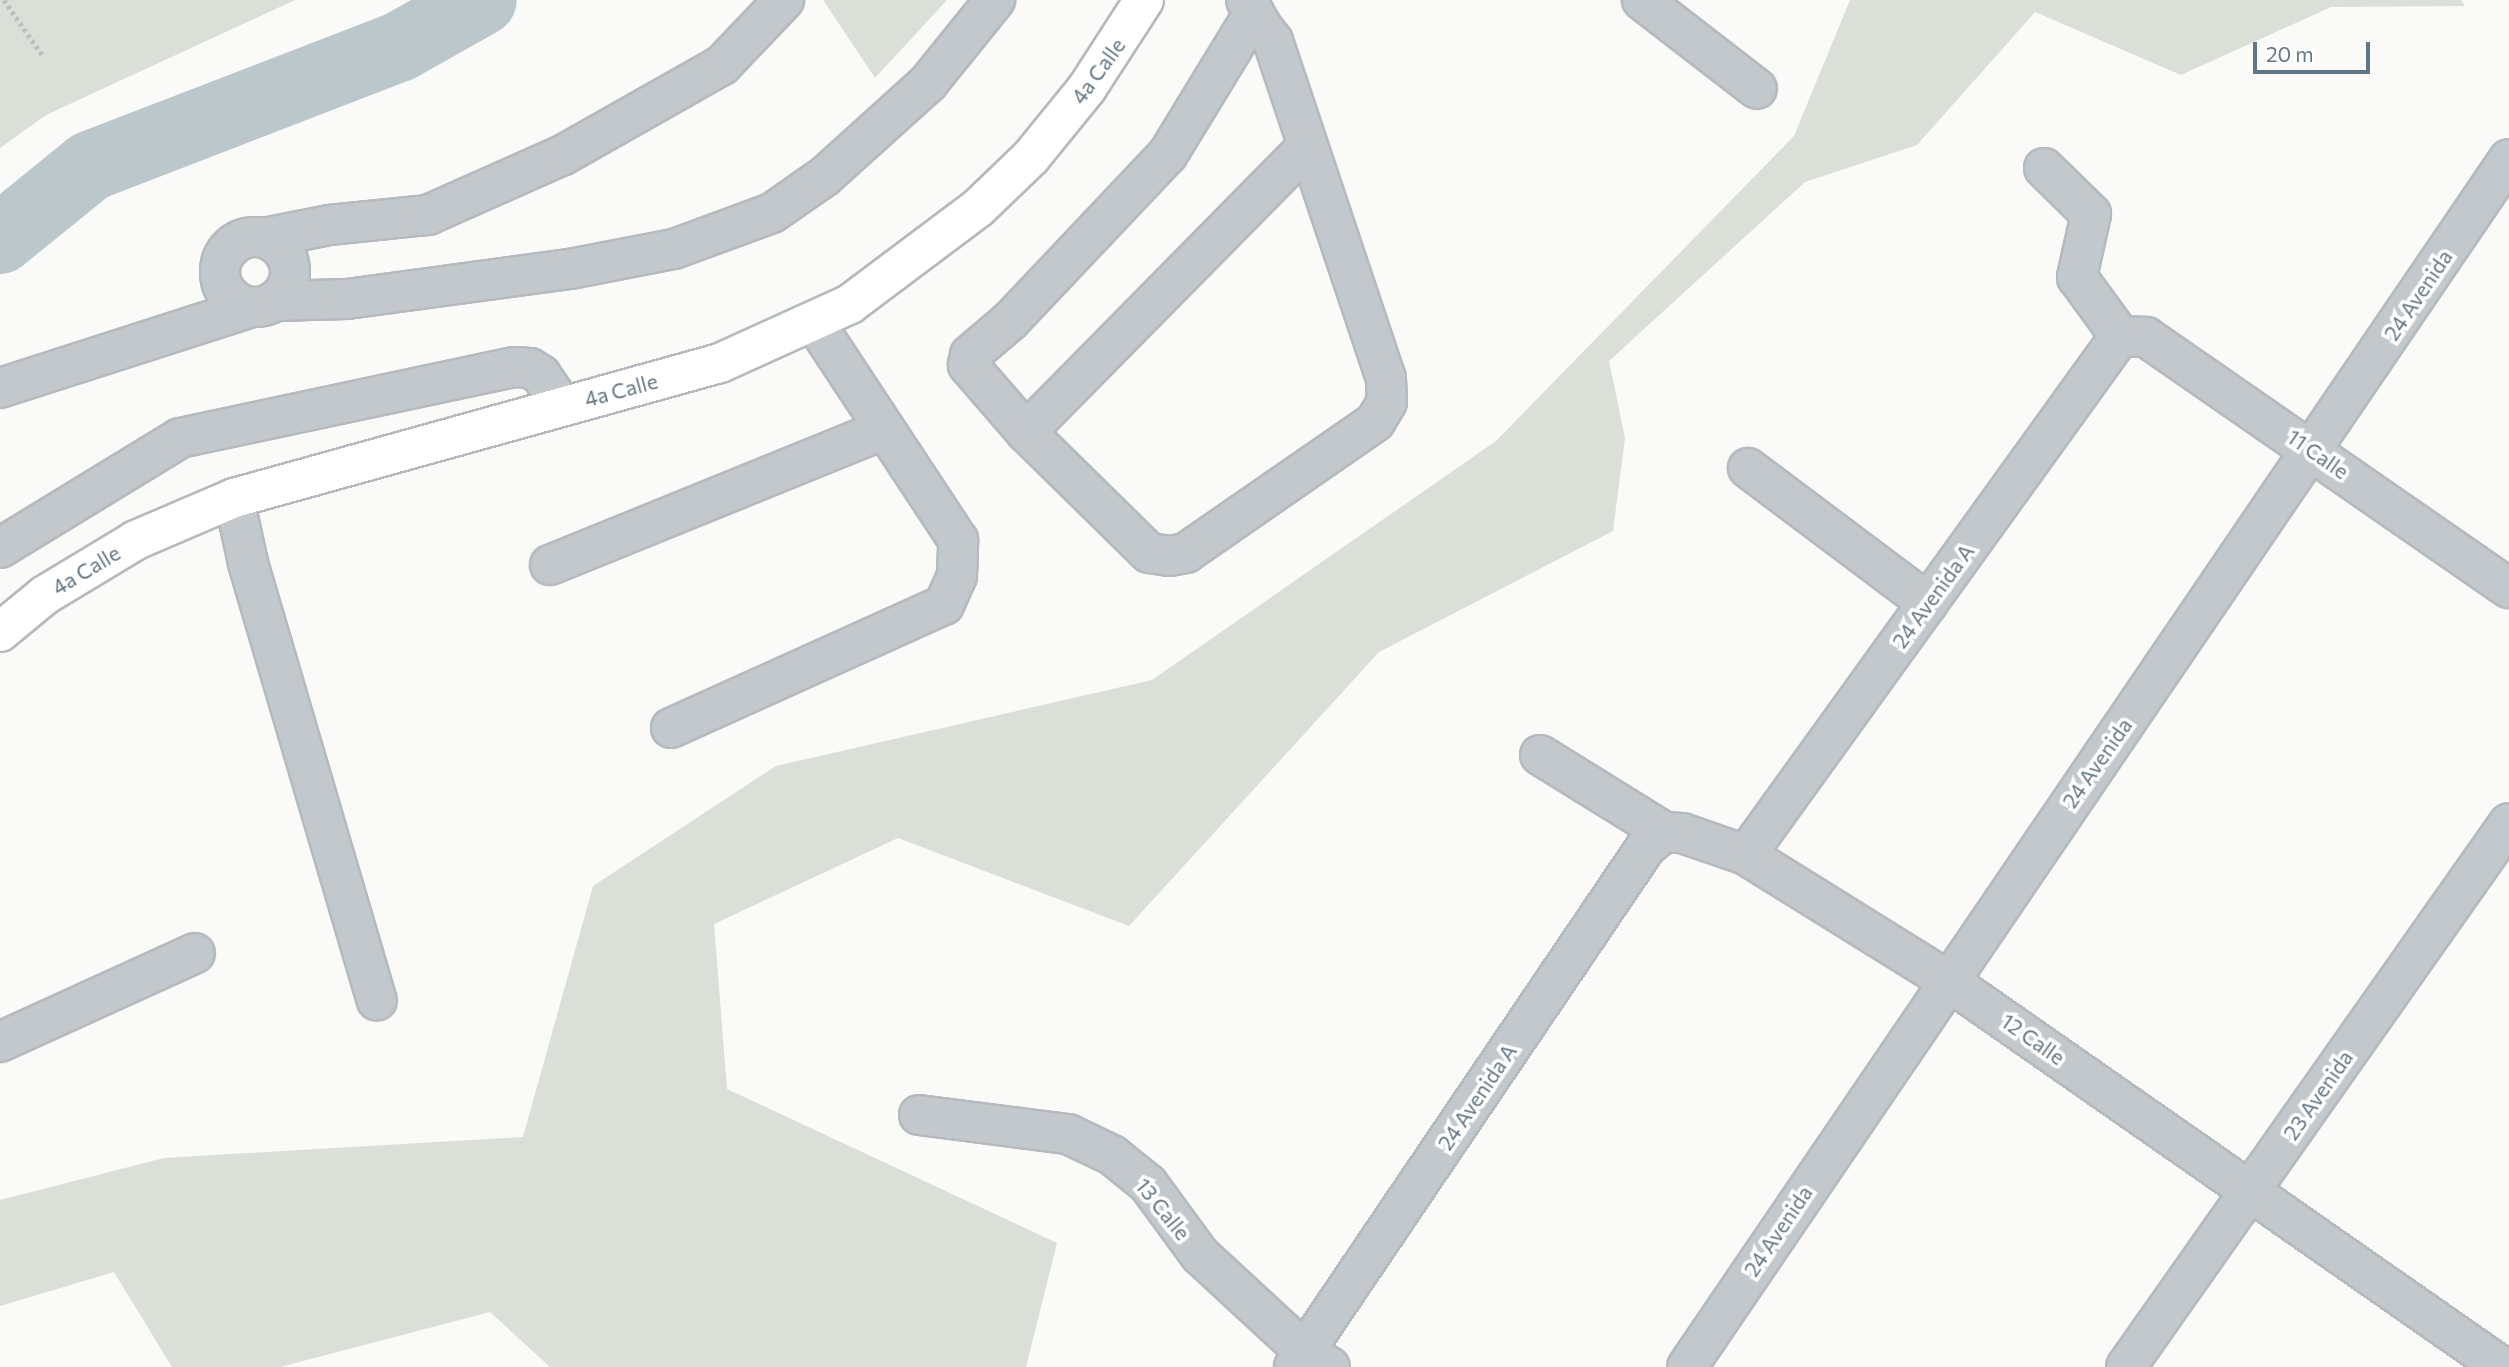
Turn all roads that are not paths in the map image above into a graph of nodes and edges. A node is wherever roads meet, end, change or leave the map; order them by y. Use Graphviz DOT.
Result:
graph roads {
  1 [pos="784,0"];
  2 [pos="995,0"];
  3 [pos="1144,0"];
  4 [pos="1642,0"];
  5 [pos="1250,6"];
  6 [pos="1757,89"];
  7 [pos="1307,147"];
  8 [pos="2509,159"];
  9 [pos="2044,168"];
  10 [pos="264,238"];
  11 [pos="263,304"];
  12 [pos="814,322"];
  13 [pos="2120,336"];
  14 [pos="0,388"];
  15 [pos="562,406"];
  16 [pos="883,430"];
  17 [pos="1026,432"];
  18 [pos="2312,451"];
  19 [pos="1748,468"];
  20 [pos="234,498"];
  21 [pos="0,548"];
  22 [pos="550,565"];
  23 [pos="2509,588"];
  24 [pos="1928,603"];
  25 [pos="0,632"];
  26 [pos="671,728"];
  27 [pos="1540,755"];
  28 [pos="2509,823"];
  29 [pos="1664,832"];
  30 [pos="1746,855"];
  31 [pos="195,953"];
  32 [pos="1947,980"];
  33 [pos="377,1000"];
  34 [pos="0,1042"];
  35 [pos="919,1115"];
  36 [pos="2251,1189"];
  37 [pos="1310,1362"];
  38 [pos="1687,1367"];
  39 [pos="2126,1367"];
  40 [pos="2502,1367"];
  1 -- 10 [label="street"];
  2 -- 11 [label="street"];
  3 -- 12 [label="main road, 4a Calle"];
  4 -- 6 [label="street"];
  5 -- 7 [label="street"];
  5 -- 17 [label="street"];
  7 -- 17 [label="street"];
  7 -- 17 [label="street"];
  8 -- 18 [label="street, 24 Avenida"];
  9 -- 13 [label="street"];
  10 -- 11 [label="street"];
  10 -- 11 [label="street"];
  11 -- 14 [label="street"];
  12 -- 15 [label="main road, 4a Calle"];
  12 -- 16 [label="street"];
  13 -- 18 [label="street, 11 Calle"];
  13 -- 24 [label="street, 24 Avenida A"];
  15 -- 20 [label="main road, 4a Calle"];
  15 -- 21 [label="street"];
  16 -- 22 [label="street"];
  16 -- 26 [label="street"];
  18 -- 23 [label="street, 11 Calle"];
  18 -- 32 [label="street, 24 Avenida"];
  19 -- 24 [label="street"];
  20 -- 25 [label="main road, 4a Calle"];
  20 -- 33 [label="street"];
  24 -- 30 [label="street, 24 Avenida A"];
  27 -- 29 [label="street, 12 Calle"];
  28 -- 36 [label="street, 23 Avenida"];
  29 -- 30 [label="street, 12 Calle"];
  29 -- 37 [label="street, 24 Avenida A"];
  30 -- 32 [label="street, 12 Calle"];
  31 -- 34 [label="street"];
  32 -- 36 [label="street, 12 Calle"];
  32 -- 38 [label="street, 24 Avenida"];
  35 -- 37 [label="street, 13 Calle"];
  36 -- 39 [label="street, 23 Avenida"];
  36 -- 40 [label="street, 12 Calle"];
}
